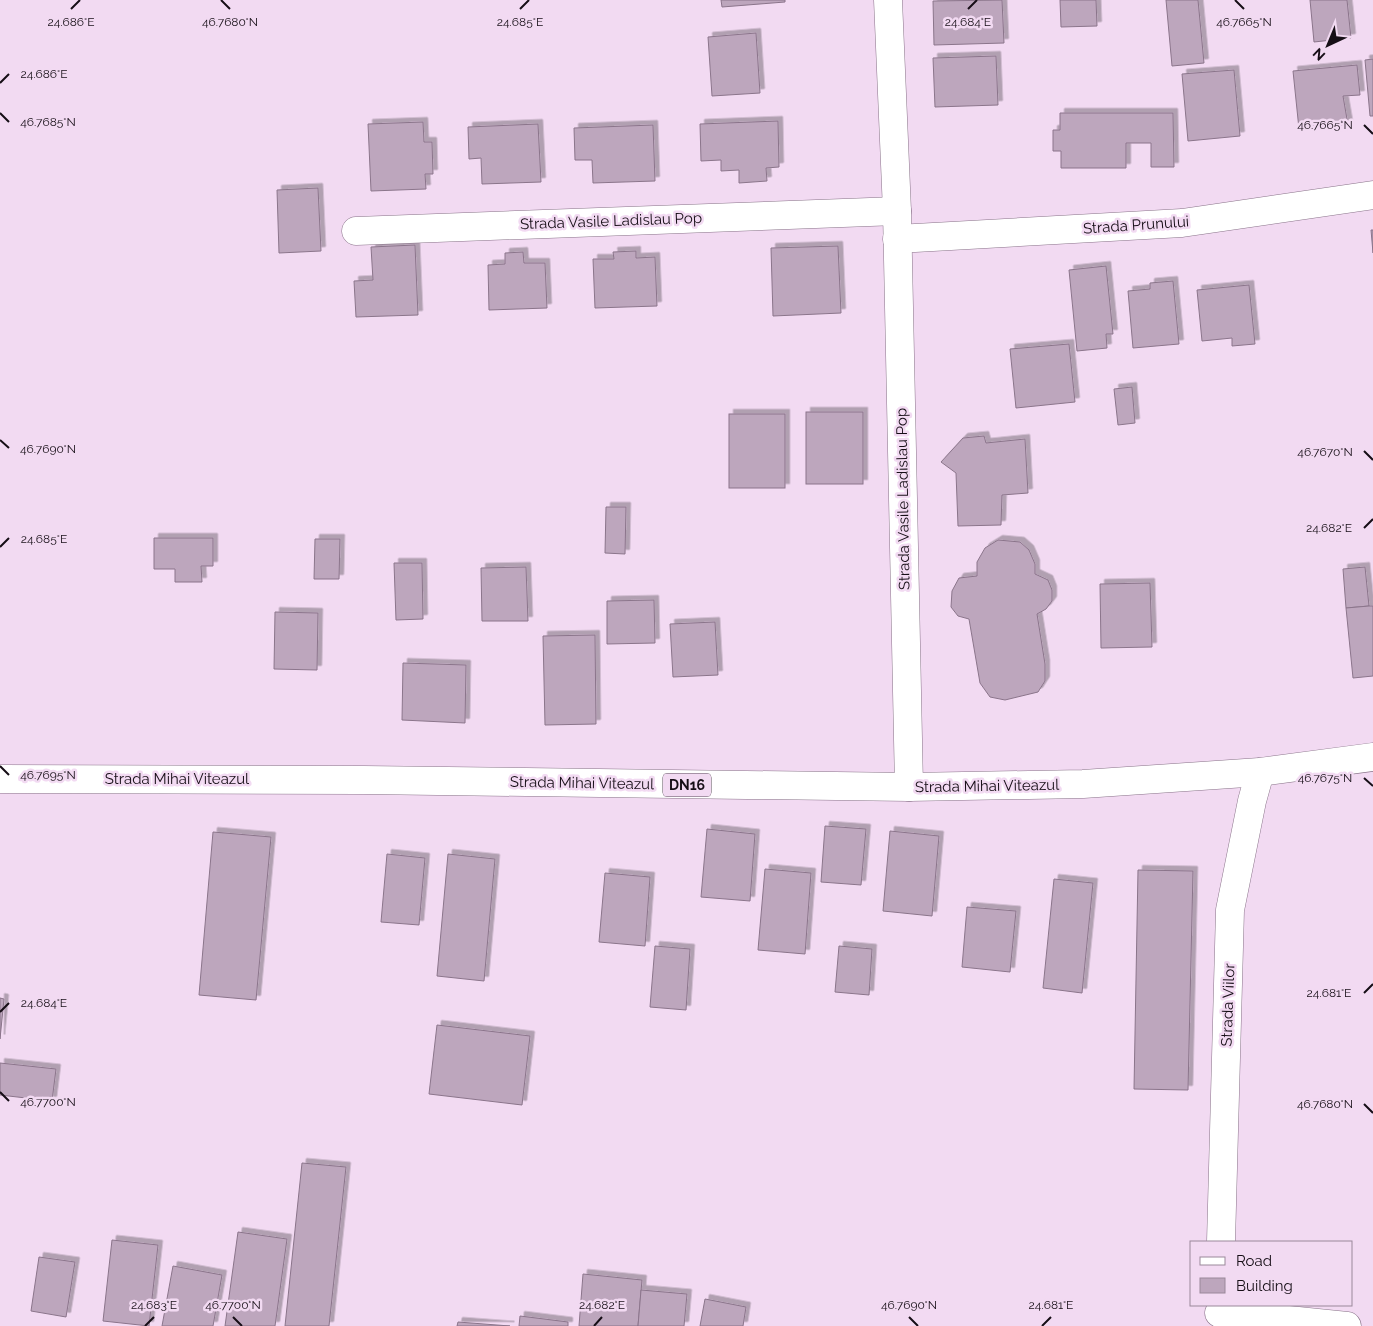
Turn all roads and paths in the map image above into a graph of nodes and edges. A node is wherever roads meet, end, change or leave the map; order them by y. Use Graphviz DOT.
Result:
graph roads {
  1 [pos="888,0"];
  2 [pos="1373,195"];
  3 [pos="897,211"];
  4 [pos="356,231"];
  5 [pos="897,239"];
  6 [pos="1373,757"];
  7 [pos="1260,772"];
  8 [pos="0,778"];
  9 [pos="909,787"];
  10 [pos="1221,1241"];
  11 [pos="1219,1315"];
  12 [pos="1348,1326"];
  1 -- 3 [label="main road, Strada Vasile Ladislau Pop"];
  2 -- 5 [label="main road, Strada Prunului"];
  3 -- 4 [label="main road, Strada Vasile Ladislau Pop"];
  3 -- 5 [label="main road, Strada Vasile Ladislau Pop"];
  5 -- 9 [label="main road, Strada Vasile Ladislau Pop"];
  6 -- 7 [label="main road, Strada Mihai Viteazul / DN16"];
  7 -- 9 [label="main road, Strada Mihai Viteazul / DN16"];
  7 -- 10 [label="main road, Strada Viilor"];
  8 -- 9 [label="main road, Strada Mihai Viteazul / DN16"];
  11 -- 12 [label="main road"];
}
